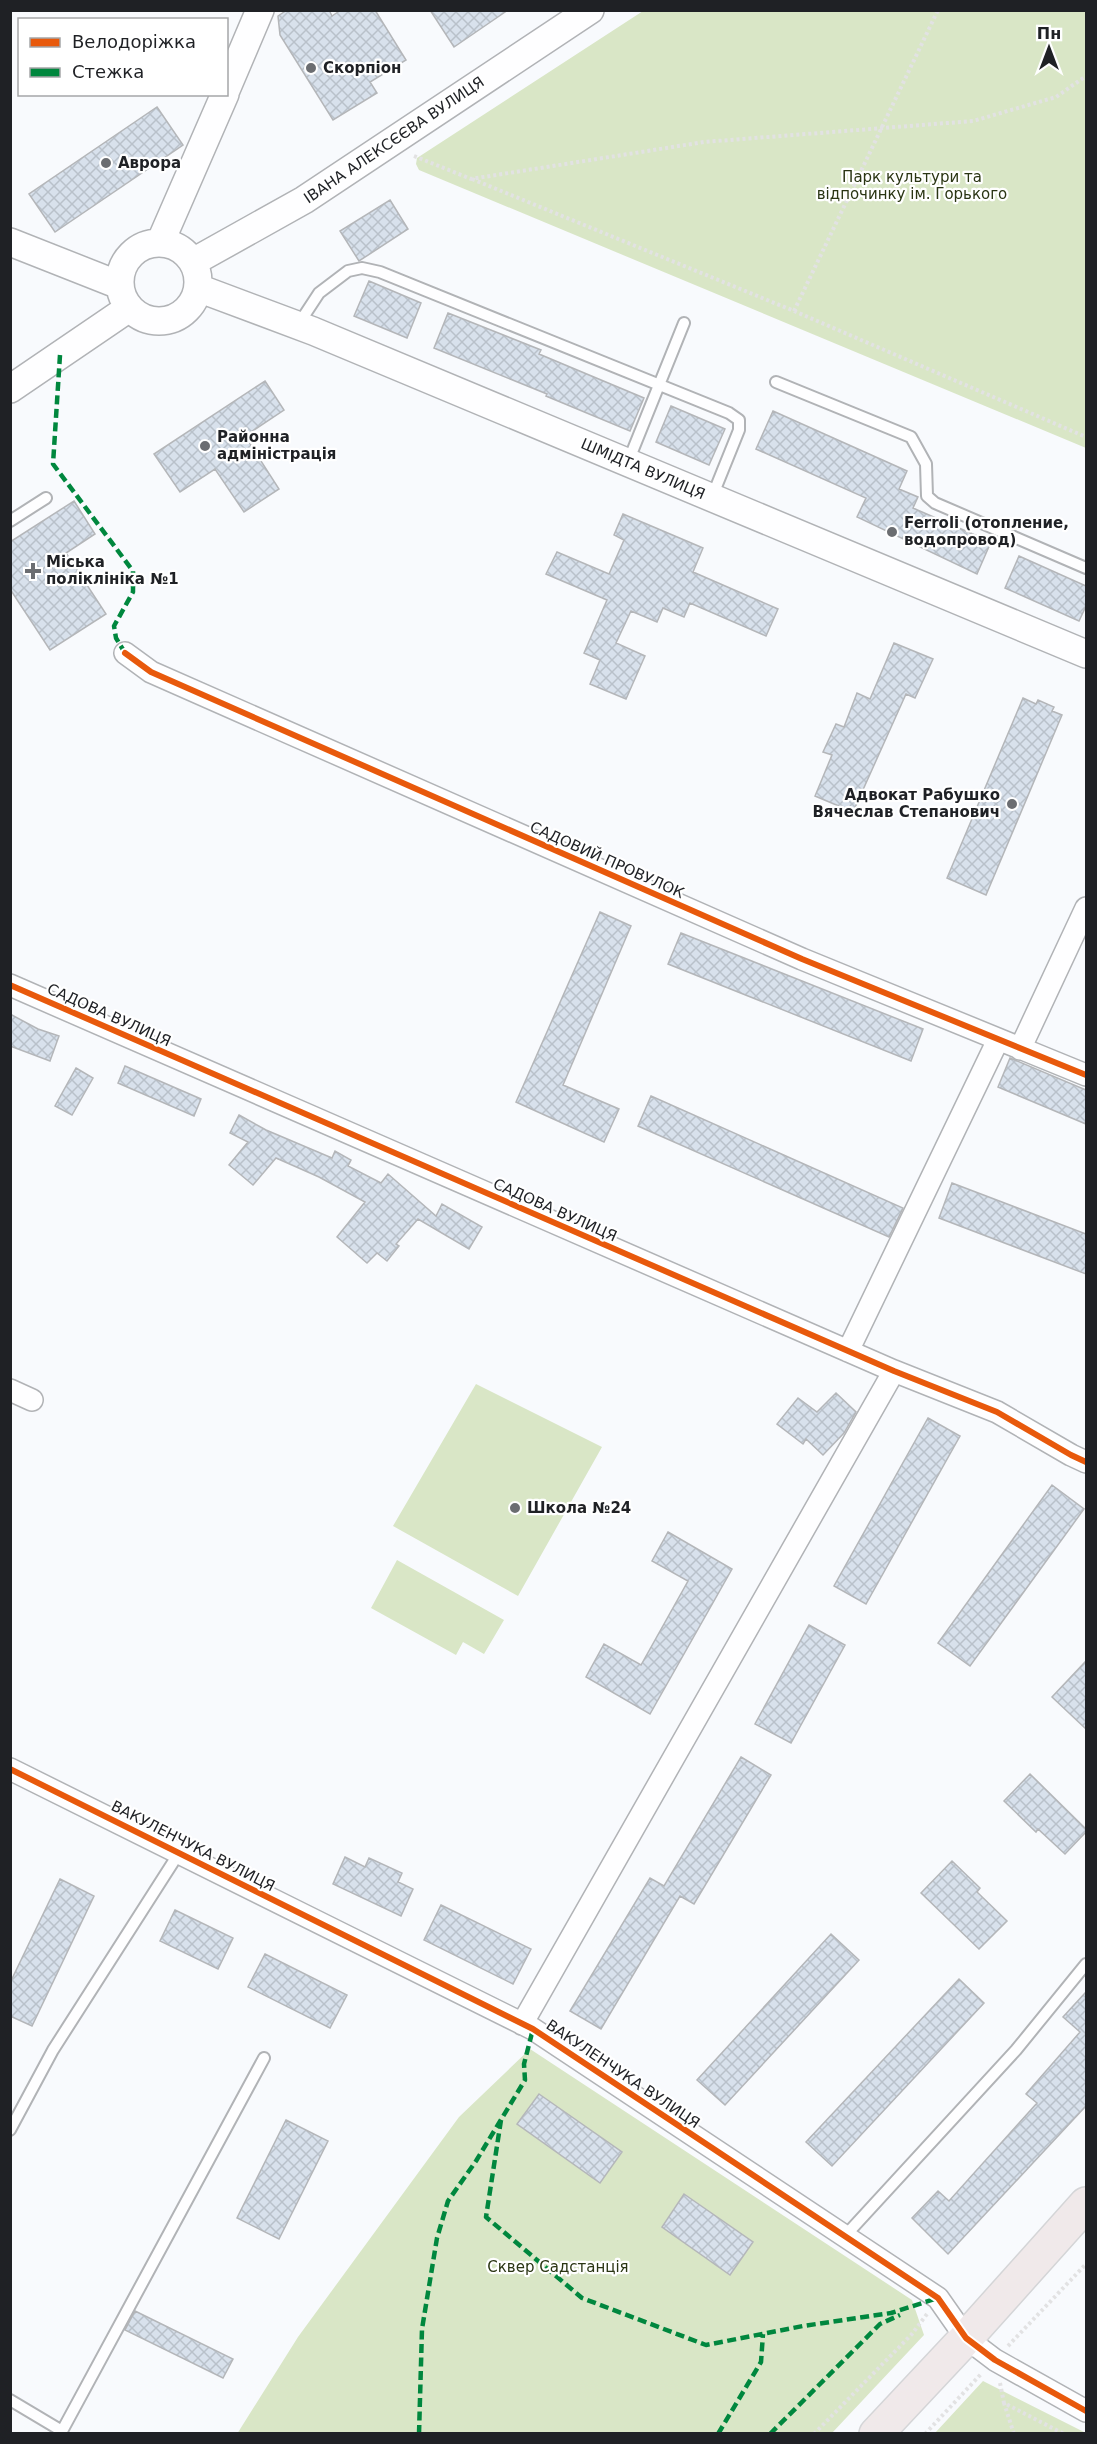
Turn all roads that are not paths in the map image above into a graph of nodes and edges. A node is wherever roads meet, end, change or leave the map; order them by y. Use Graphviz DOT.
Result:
graph roads {
  1 [pos="260,10"];
  2 [pos="590,10"];
  3 [pos="228,87"];
  4 [pos="224,96"];
  5 [pos="10,242"];
  6 [pos="160,243"];
  7 [pos="196,275"];
  8 [pos="124,297"];
  9 [pos="684,323"];
  10 [pos="298,325"];
  11 [pos="776,382"];
  12 [pos="658,385"];
  13 [pos="10,389"];
  14 [pos="628,462"];
  15 [pos="712,497"];
  16 [pos="46,498"];
  17 [pos="10,521"];
  18 [pos="1086,568"];
  19 [pos="126,652"];
  20 [pos="1086,654"];
  21 [pos="1086,908"];
  22 [pos="10,985"];
  23 [pos="998,1040"];
  24 [pos="1020,1049"];
  25 [pos="1086,1075"];
  26 [pos="848,1351"];
  27 [pos="894,1371"];
  28 [pos="10,1390"];
  29 [pos="32,1400"];
  30 [pos="1086,1462"];
  31 [pos="10,1768"];
  32 [pos="179,1853"];
  33 [pos="1086,1964"];
  34 [pos="522,2024"];
  35 [pos="264,2058"];
  36 [pos="10,2130"];
  37 [pos="1086,2204"];
  38 [pos="845,2236"];
  39 [pos="966,2338"];
  40 [pos="10,2400"];
  41 [pos="1086,2411"];
  42 [pos="876,2433"];
  1 -- 3 [label="street"];
  2 -- 7 [label="street, ІВАНА АЛЕКСЄЄВА ВУЛИЦЯ"];
  4 -- 6 [label="street"];
  5 -- 8 [label="street"];
  6 -- 7 [label="street"];
  6 -- 8 [label="street"];
  7 -- 8 [label="street"];
  7 -- 10 [label="street, ШМІДТА ВУЛИЦЯ"];
  8 -- 13 [label="street"];
  9 -- 12 [label="lane"];
  10 -- 12 [label="lane"];
  10 -- 14 [label="street, ШМІДТА ВУЛИЦЯ"];
  11 -- 18 [label="lane"];
  12 -- 14 [label="lane"];
  12 -- 15 [label="lane"];
  14 -- 15 [label="street, ШМІДТА ВУЛИЦЯ"];
  15 -- 20 [label="street, ШМІДТА ВУЛИЦЯ"];
  16 -- 17 [label="lane"];
  19 -- 23 [label="street, САДОВИЙ ПРОВУЛОК"];
  21 -- 24 [label="street"];
  22 -- 26 [label="street, САДОВА ВУЛИЦЯ"];
  23 -- 24 [label="street, САДОВИЙ ПРОВУЛОК"];
  23 -- 26 [label="street"];
  24 -- 25 [label="street, САДОВИЙ ПРОВУЛОК"];
  26 -- 27 [label="street, САДОВА ВУЛИЦЯ"];
  27 -- 30 [label="street, САДОВА ВУЛИЦЯ"];
  27 -- 34 [label="street"];
  28 -- 29 [label="street"];
  31 -- 32 [label="street, ВАКУЛЕНЧУКА ВУЛИЦЯ"];
  32 -- 34 [label="street, ВАКУЛЕНЧУКА ВУЛИЦЯ"];
  32 -- 36 [label="lane"];
  33 -- 38 [label="lane"];
  34 -- 38 [label="street, ВАКУЛЕНЧУКА ВУЛИЦЯ"];
  35 -- 40 [label="lane"];
  37 -- 39 [label="highway"];
  38 -- 39 [label="street, ВАКУЛЕНЧУКА ВУЛИЦЯ"];
  39 -- 41 [label="street, ВАКУЛЕНЧУКА ВУЛИЦЯ"];
  39 -- 42 [label="highway"];
}
